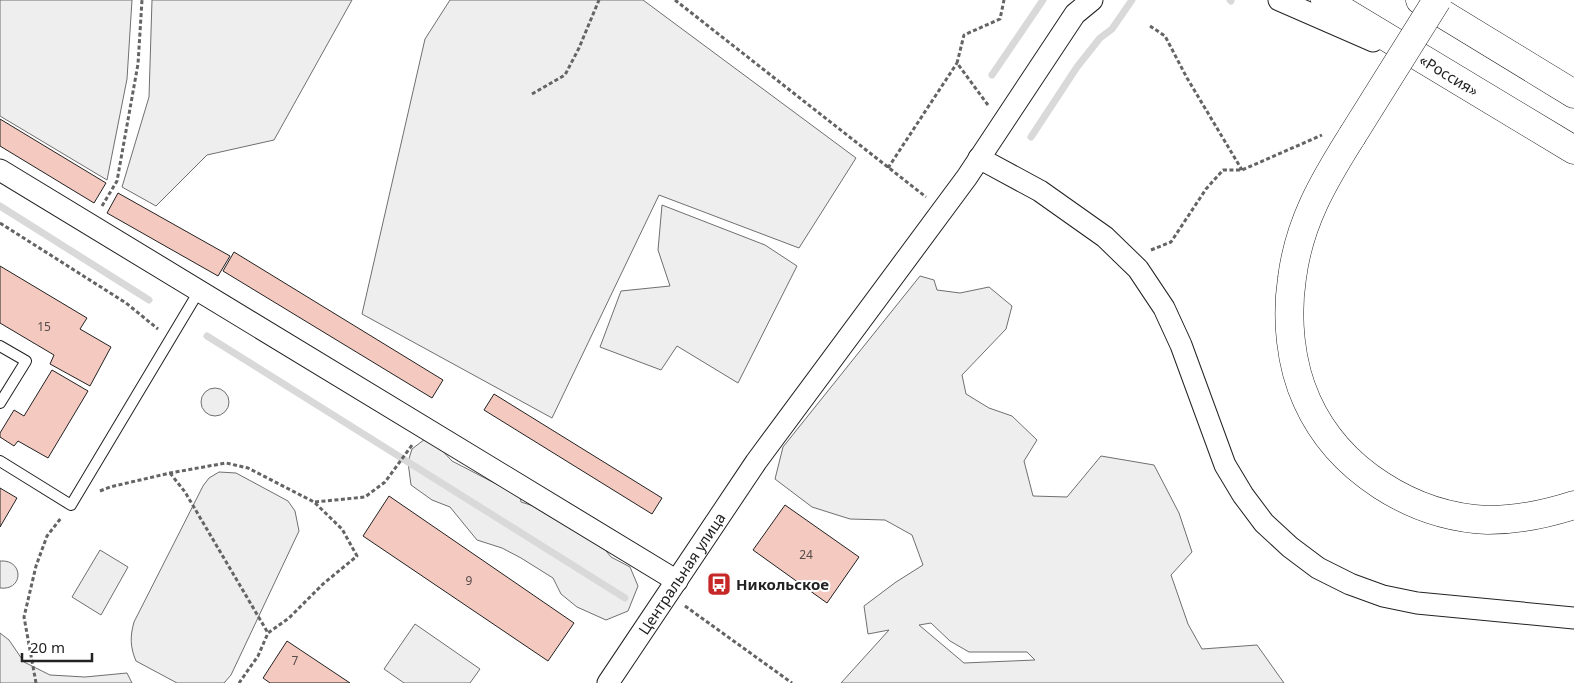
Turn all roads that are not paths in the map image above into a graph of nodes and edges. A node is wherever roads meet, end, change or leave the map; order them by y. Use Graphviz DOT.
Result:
graph roads {
  1 [pos="1092,0"];
  2 [pos="1279,0"];
  3 [pos="1325,0"];
  4 [pos="1420,0"];
  5 [pos="1437,0"];
  6 [pos="1078,7"];
  7 [pos="1442,70"];
  8 [pos="1574,94"];
  9 [pos="1573,150"];
  10 [pos="979,158"];
  11 [pos="0,170"];
  12 [pos="199,291"];
  13 [pos="0,346"];
  14 [pos="0,403"];
  15 [pos="0,461"];
  16 [pos="1574,505"];
  17 [pos="672,587"];
  18 [pos="1574,618"];
  19 [pos="608,683"];
  1 -- 6 [label="street, Центральная улица"];
  2 -- 7 [label="street"];
  3 -- 7 [label="main road, «Россия»"];
  4 -- 8 [label="main road"];
  5 -- 16 [label="main road, bridge"];
  6 -- 10 [label="street, Центральная улица"];
  7 -- 9 [label="main road, «Россия»"];
  10 -- 17 [label="street, Центральная улица"];
  10 -- 18 [label="street"];
  11 -- 12 [label="street"];
  12 -- 15 [label="lane"];
  12 -- 17 [label="street"];
  13 -- 14 [label="lane"];
  17 -- 19 [label="street, Центральная улица"];
}
